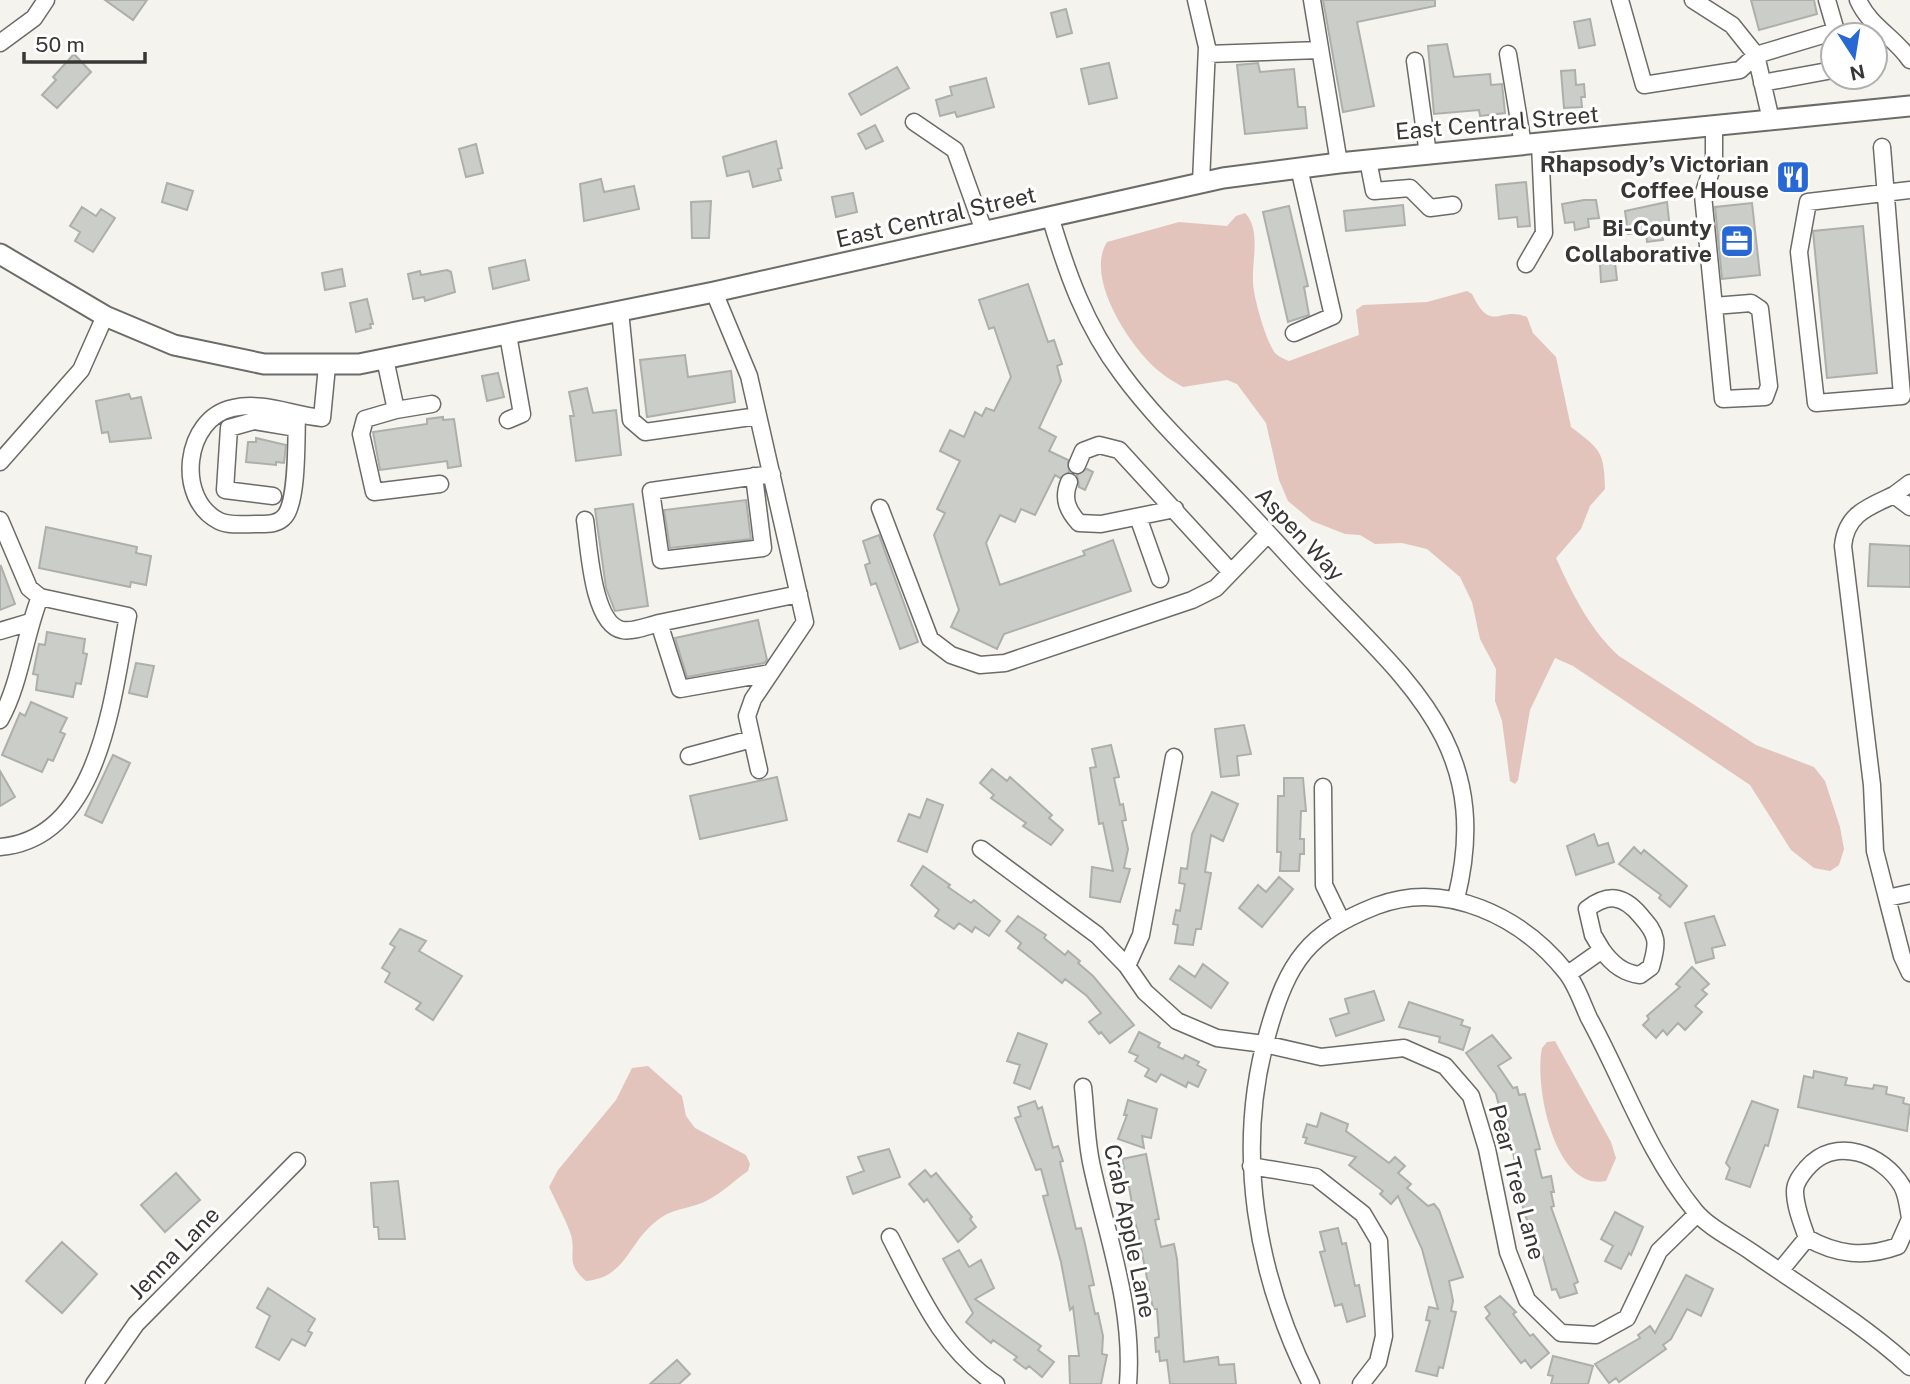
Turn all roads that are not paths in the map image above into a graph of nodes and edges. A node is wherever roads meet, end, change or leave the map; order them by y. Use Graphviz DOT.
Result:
graph roads {
  1 [pos="46,0"];
  2 [pos="1196,0"];
  3 [pos="1312,0"];
  4 [pos="1620,0"];
  5 [pos="1693,0"];
  6 [pos="1827,0"];
  7 [pos="1858,0"];
  8 [pos="0,43"];
  9 [pos="1320,50"];
  10 [pos="1207,54"];
  11 [pos="1508,54"];
  12 [pos="1756,55"];
  13 [pos="1910,60"];
  14 [pos="1415,61"];
  15 [pos="1819,72"];
  16 [pos="1762,82"];
  17 [pos="1910,106"];
  18 [pos="1771,120"];
  19 [pos="914,122"];
  20 [pos="1714,126"];
  21 [pos="1532,144"];
  22 [pos="1882,147"];
  23 [pos="1428,154"];
  24 [pos="1368,160"];
  25 [pos="1339,163"];
  26 [pos="1300,168"];
  27 [pos="1201,182"];
  28 [pos="1910,190"];
  29 [pos="1886,193"];
  30 [pos="1453,205"];
  31 [pos="1050,216"];
  32 [pos="984,231"];
  33 [pos="0,254"];
  34 [pos="1526,264"];
  35 [pos="714,292"];
  36 [pos="1714,306"];
  37 [pos="620,311"];
  38 [pos="105,316"];
  39 [pos="1294,333"];
  40 [pos="508,335"];
  41 [pos="385,359"];
  42 [pos="327,366"];
  43 [pos="432,404"];
  44 [pos="396,410"];
  45 [pos="758,416"];
  46 [pos="508,420"];
  47 [pos="297,422"];
  48 [pos="0,462"];
  49 [pos="1077,465"];
  50 [pos="772,474"];
  51 [pos="754,476"];
  52 [pos="1069,482"];
  53 [pos="1910,483"];
  54 [pos="440,484"];
  55 [pos="1894,495"];
  56 [pos="273,496"];
  57 [pos="1910,507"];
  58 [pos="880,508"];
  59 [pos="1175,509"];
  60 [pos="1138,517"];
  61 [pos="585,520"];
  62 [pos="1,524"];
  63 [pos="1268,534"];
  64 [pos="1230,571"];
  65 [pos="1160,579"];
  66 [pos="799,594"];
  67 [pos="40,597"];
  68 [pos="30,622"];
  69 [pos="659,623"];
  70 [pos="0,631"];
  71 [pos="770,673"];
  72 [pos="0,720"];
  73 [pos="752,739"];
  74 [pos="689,756"];
  75 [pos="1174,757"];
  76 [pos="759,770"];
  77 [pos="1323,787"];
  78 [pos="0,847"];
  79 [pos="981,849"];
  80 [pos="1910,893"];
  81 [pos="1455,898"];
  82 [pos="1887,898"];
  83 [pos="1341,920"];
  84 [pos="1602,950"];
  85 [pos="1127,966"];
  86 [pos="1910,973"];
  87 [pos="1568,974"];
  88 [pos="1264,1044"];
  89 [pos="1083,1087"];
  90 [pos="297,1161"];
  91 [pos="1251,1166"];
  92 [pos="1698,1214"];
  93 [pos="1910,1218"];
  94 [pos="890,1237"];
  95 [pos="1807,1238"];
  96 [pos="1780,1271"];
  97 [pos="1910,1367"];
  98 [pos="94,1384"];
  99 [pos="996,1384"];
  100 [pos="1128,1384"];
  101 [pos="1311,1384"];
  102 [pos="1361,1384"];
  1 -- 8 [label="street"];
  2 -- 10 [label="street"];
  3 -- 9 [label="street"];
  4 -- 12 [label="street"];
  5 -- 12 [label="street"];
  6 -- 12 [label="street"];
  7 -- 13 [label="street"];
  9 -- 10 [label="street"];
  9 -- 25 [label="street"];
  10 -- 27 [label="street"];
  11 -- 21 [label="street"];
  12 -- 16 [label="street"];
  14 -- 23 [label="street"];
  15 -- 16 [label="street"];
  16 -- 18 [label="street"];
  17 -- 18 [label="main road, East Central Street"];
  18 -- 20 [label="main road, East Central Street"];
  19 -- 32 [label="street"];
  20 -- 21 [label="main road, East Central Street"];
  20 -- 36 [label="street"];
  21 -- 23 [label="main road, East Central Street"];
  21 -- 34 [label="street"];
  22 -- 29 [label="street"];
  23 -- 24 [label="main road, East Central Street"];
  24 -- 25 [label="main road, East Central Street"];
  24 -- 30 [label="street"];
  25 -- 26 [label="main road, East Central Street"];
  26 -- 27 [label="main road, East Central Street"];
  26 -- 39 [label="street"];
  27 -- 31 [label="main road, East Central Street"];
  28 -- 29 [label="street"];
  29 -- 29 [label="street"];
  31 -- 32 [label="main road, East Central Street"];
  31 -- 63 [label="street, Aspen Way"];
  32 -- 35 [label="main road, East Central Street"];
  33 -- 38 [label="main road, East Central Street"];
  35 -- 37 [label="main road, East Central Street"];
  35 -- 45 [label="street"];
  36 -- 36 [label="street"];
  37 -- 40 [label="main road, East Central Street"];
  37 -- 45 [label="street"];
  38 -- 42 [label="main road, East Central Street"];
  38 -- 48 [label="street"];
  40 -- 41 [label="main road, East Central Street"];
  40 -- 46 [label="street"];
  41 -- 42 [label="main road, East Central Street"];
  41 -- 44 [label="street"];
  42 -- 47 [label="street"];
  43 -- 44 [label="street"];
  44 -- 54 [label="street"];
  45 -- 50 [label="street"];
  47 -- 47 [label="street"];
  47 -- 56 [label="street"];
  49 -- 59 [label="street"];
  50 -- 51 [label="street"];
  50 -- 66 [label="street"];
  51 -- 51 [label="street"];
  52 -- 60 [label="street"];
  53 -- 55 [label="street"];
  55 -- 57 [label="street"];
  55 -- 82 [label="street"];
  58 -- 64 [label="street"];
  59 -- 60 [label="street"];
  59 -- 64 [label="street"];
  60 -- 65 [label="street"];
  61 -- 69 [label="street"];
  62 -- 67 [label="street"];
  63 -- 64 [label="street"];
  63 -- 81 [label="street, Aspen Way"];
  66 -- 69 [label="street"];
  66 -- 71 [label="street"];
  67 -- 68 [label="street"];
  67 -- 78 [label="street"];
  68 -- 70 [label="street"];
  68 -- 72 [label="street"];
  69 -- 71 [label="street"];
  71 -- 73 [label="street"];
  73 -- 74 [label="street"];
  73 -- 76 [label="street"];
  75 -- 85 [label="street"];
  77 -- 83 [label="street"];
  79 -- 85 [label="street"];
  80 -- 82 [label="street"];
  81 -- 83 [label="street"];
  81 -- 87 [label="street"];
  82 -- 86 [label="street"];
  83 -- 88 [label="street"];
  84 -- 84 [label="street"];
  84 -- 87 [label="street"];
  85 -- 88 [label="street"];
  87 -- 92 [label="street"];
  88 -- 91 [label="street"];
  88 -- 92 [label="street, Pear Tree Lane"];
  89 -- 100 [label="street, Crab Apple Lane"];
  90 -- 98 [label="street, Jenna Lane"];
  91 -- 101 [label="street"];
  91 -- 102 [label="street"];
  92 -- 96 [label="street"];
  93 -- 95 [label="street"];
  93 -- 95 [label="street"];
  94 -- 99 [label="street"];
  95 -- 96 [label="street"];
  96 -- 97 [label="street"];
}
